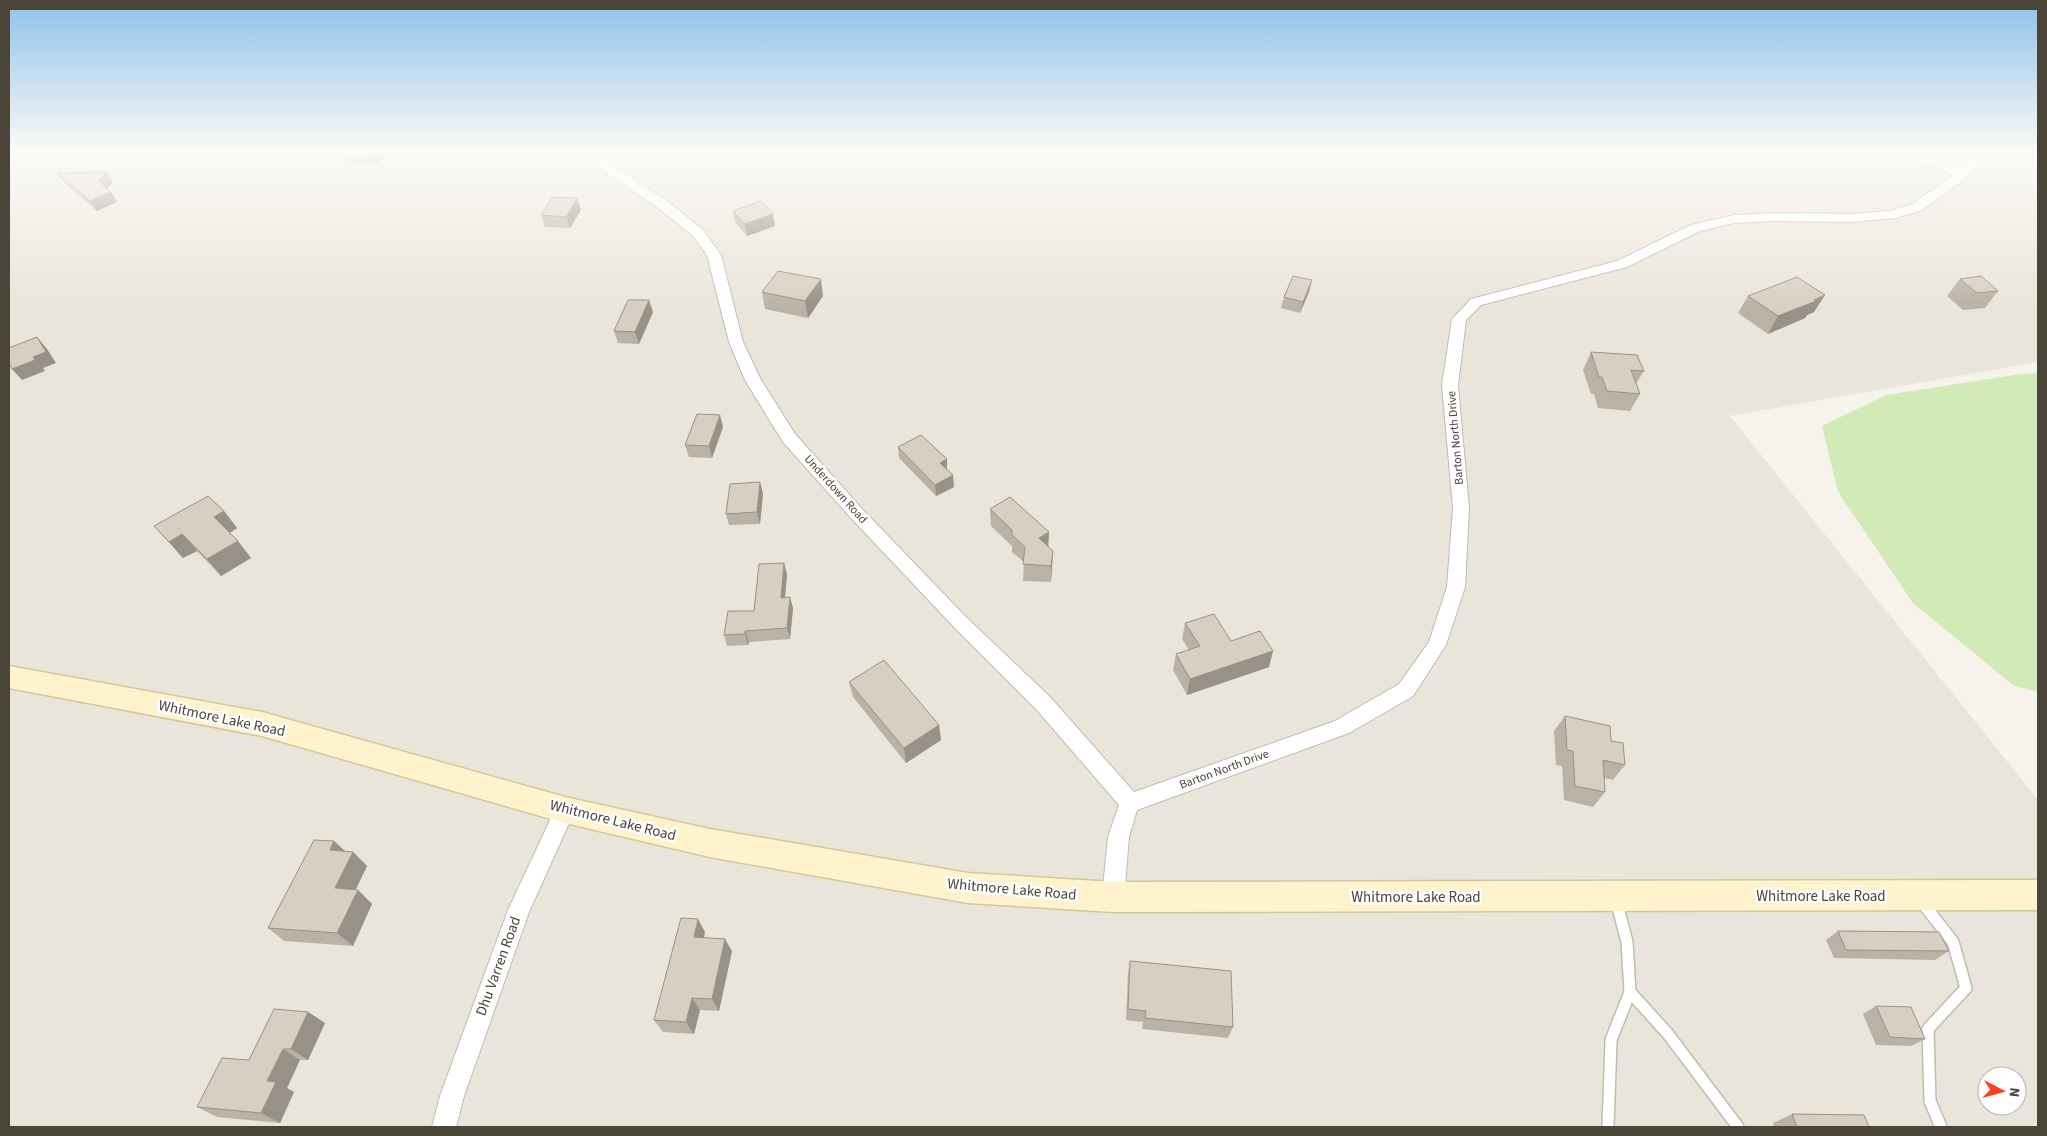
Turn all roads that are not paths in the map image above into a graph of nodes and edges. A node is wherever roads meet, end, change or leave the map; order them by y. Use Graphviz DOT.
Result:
graph roads {
  1 [pos="661,203"];
  2 [pos="1923,203"];
  3 [pos="9,677"];
  4 [pos="1130,803"];
  5 [pos="565,810"];
  6 [pos="1916,895"];
  7 [pos="2038,895"];
  8 [pos="1113,897"];
  9 [pos="1615,897"];
  10 [pos="1630,992"];
  11 [pos="444,1127"];
  12 [pos="1608,1127"];
  13 [pos="1738,1127"];
  14 [pos="1941,1127"];
  1 -- 4 [label="street, Underdown Road"];
  2 -- 4 [label="street, Barton North Drive"];
  3 -- 5 [label="street, Whitmore Lake Road"];
  4 -- 8 [label="street"];
  5 -- 8 [label="street, Whitmore Lake Road"];
  5 -- 11 [label="street, Dhu Varren Road"];
  6 -- 7 [label="street, Whitmore Lake Road"];
  6 -- 9 [label="street, Whitmore Lake Road"];
  6 -- 14 [label="lane"];
  8 -- 9 [label="street, Whitmore Lake Road"];
  9 -- 10 [label="lane"];
  10 -- 12 [label="lane"];
  10 -- 13 [label="lane"];
}
